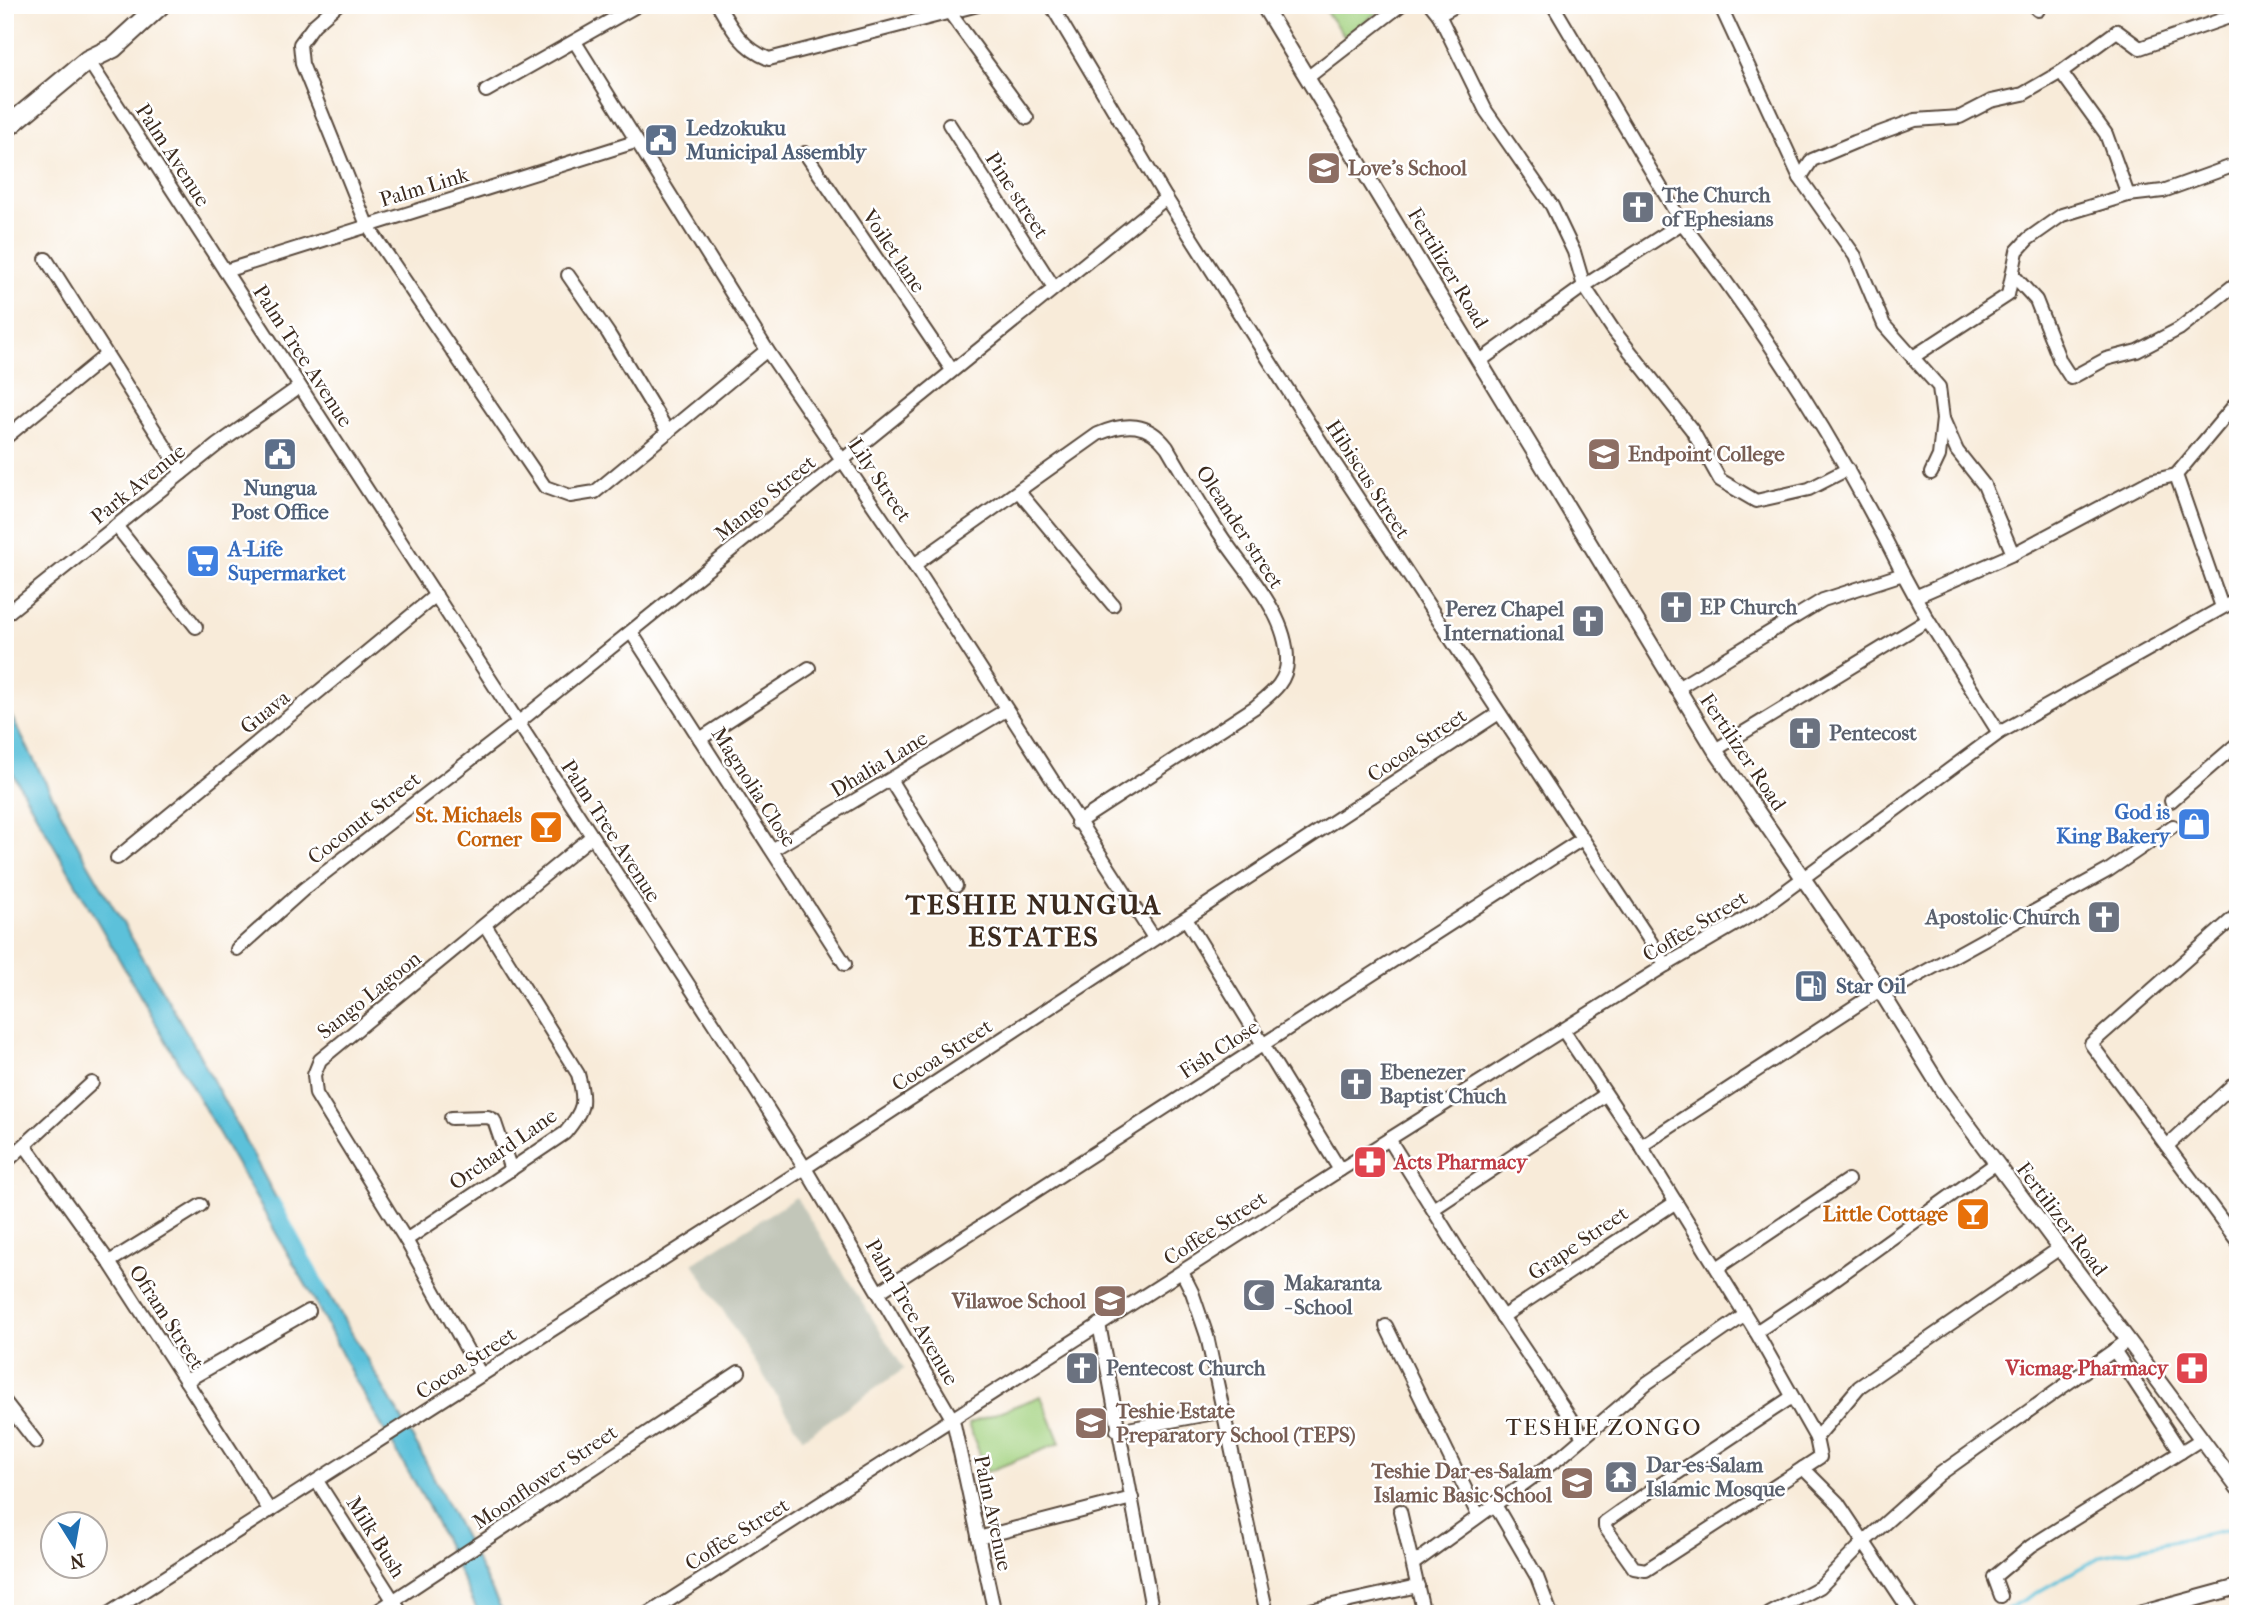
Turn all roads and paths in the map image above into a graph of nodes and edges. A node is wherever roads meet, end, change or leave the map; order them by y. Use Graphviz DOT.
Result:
graph roads {
  1 [pos="141,5"];
  2 [pos="160,5"];
  3 [pos="337,5"];
  4 [pos="638,5"];
  5 [pos="718,5"];
  6 [pos="978,5"];
  7 [pos="1051,5"];
  8 [pos="1263,5"];
  9 [pos="1402,5"];
  10 [pos="1457,5"];
  11 [pos="1553,5"];
  12 [pos="1720,5"];
  13 [pos="1435,10"];
  14 [pos="950,13"];
  15 [pos="2238,14"];
  16 [pos="575,42"];
  17 [pos="88,60"];
  18 [pos="2061,72"];
  19 [pos="1307,78"];
  20 [pos="486,91"];
  21 [pos="1027,118"];
  22 [pos="949,124"];
  23 [pos="5,129"];
  24 [pos="635,142"];
  25 [pos="805,153"];
  26 [pos="2238,164"];
  27 [pos="1800,178"];
  28 [pos="2129,195"];
  29 [pos="1166,198"];
  30 [pos="1682,223"];
  31 [pos="367,225"];
  32 [pos="46,258"];
  33 [pos="225,271"];
  34 [pos="568,275"];
  35 [pos="2013,275"];
  36 [pos="2238,282"];
  37 [pos="1054,286"];
  38 [pos="1584,286"];
  39 [pos="767,350"];
  40 [pos="105,356"];
  41 [pos="1913,357"];
  42 [pos="1480,361"];
  43 [pos="952,370"];
  44 [pos="299,387"];
  45 [pos="2238,401"];
  46 [pos="1943,419"];
  47 [pos="668,432"];
  48 [pos="5,438"];
  49 [pos="844,459"];
  50 [pos="1848,469"];
  51 [pos="183,473"];
  52 [pos="1931,473"];
  53 [pos="2176,475"];
  54 [pos="1019,492"];
  55 [pos="117,527"];
  56 [pos="2013,554"];
  57 [pos="914,565"];
  58 [pos="1903,574"];
  59 [pos="436,595"];
  60 [pos="1917,596"];
  61 [pos="2238,599"];
  62 [pos="1113,605"];
  63 [pos="2222,607"];
  64 [pos="5,615"];
  65 [pos="1928,620"];
  66 [pos="197,627"];
  67 [pos="631,632"];
  68 [pos="809,668"];
  69 [pos="1676,689"];
  70 [pos="1006,710"];
  71 [pos="1499,713"];
  72 [pos="519,722"];
  73 [pos="1999,733"];
  74 [pos="700,739"];
  75 [pos="2238,743"];
  76 [pos="1715,750"];
  77 [pos="891,781"];
  78 [pos="2171,802"];
  79 [pos="1077,822"];
  80 [pos="2173,826"];
  81 [pos="591,836"];
  82 [pos="1582,839"];
  83 [pos="772,850"];
  84 [pos="117,858"];
  85 [pos="1804,878"];
  86 [pos="956,886"];
  87 [pos="2238,914"];
  88 [pos="1186,919"];
  89 [pos="485,925"];
  90 [pos="1154,938"];
  91 [pos="237,949"];
  92 [pos="845,964"];
  93 [pos="1666,965"];
  94 [pos="1882,993"];
  95 [pos="1563,1030"];
  96 [pos="1261,1045"];
  97 [pos="2238,1080"];
  98 [pos="92,1083"];
  99 [pos="1605,1095"];
  100 [pos="451,1118"];
  101 [pos="1389,1139"];
  102 [pos="1641,1146"];
  103 [pos="2167,1146"];
  104 [pos="26,1147"];
  105 [pos="5,1163"];
  106 [pos="1995,1164"];
  107 [pos="805,1168"];
  108 [pos="511,1170"];
  109 [pos="1340,1170"];
  110 [pos="1848,1180"];
  111 [pos="1676,1202"];
  112 [pos="201,1205"];
  113 [pos="1433,1209"];
  114 [pos="406,1240"];
  115 [pos="2238,1242"];
  116 [pos="2057,1250"];
  117 [pos="109,1262"];
  118 [pos="1717,1268"];
  119 [pos="1182,1272"];
  120 [pos="878,1292"];
  121 [pos="309,1311"];
  122 [pos="1745,1315"];
  123 [pos="1502,1317"];
  124 [pos="1099,1324"];
  125 [pos="1386,1326"];
  126 [pos="1756,1332"];
  127 [pos="2120,1345"];
  128 [pos="739,1372"];
  129 [pos="481,1375"];
  130 [pos="186,1381"];
  131 [pos="1792,1397"];
  132 [pos="5,1402"];
  133 [pos="1225,1411"];
  134 [pos="953,1420"];
  135 [pos="1117,1431"];
  136 [pos="1583,1437"];
  137 [pos="1816,1438"];
  138 [pos="2200,1440"];
  139 [pos="36,1442"];
  140 [pos="2180,1452"];
  141 [pos="1803,1468"];
  142 [pos="317,1481"];
  143 [pos="2238,1488"];
  144 [pos="1132,1498"];
  145 [pos="1494,1503"];
  146 [pos="270,1511"];
  147 [pos="1400,1511"];
  148 [pos="1478,1515"];
  149 [pos="978,1538"];
  150 [pos="1866,1541"];
  151 [pos="1413,1564"];
  152 [pos="1418,1586"];
  153 [pos="2238,1587"];
  154 [pos="2001,1596"];
  155 [pos="393,1601"];
  156 [pos="1772,1613"];
  157 [pos="108,1614"];
  158 [pos="373,1614"];
  159 [pos="402,1614"];
  160 [pos="648,1614"];
  161 [pos="995,1614"];
  162 [pos="1153,1614"];
  163 [pos="1267,1614"];
  164 [pos="1292,1614"];
  165 [pos="1424,1614"];
  166 [pos="1551,1614"];
  167 [pos="1912,1614"];
  168 [pos="2139,1614"];
  1 -- 17 [label="main road"];
  2 -- 17 [label="main road"];
  3 -- 31 [label="street"];
  4 -- 16 [label="street"];
  5 -- 14 [label="street"];
  6 -- 14 [label="street"];
  7 -- 29 [label="street, Hibiscus Street"];
  8 -- 19 [label="street, Fertilizer Road"];
  9 -- 19 [label="street"];
  10 -- 13 [label="street"];
  11 -- 30 [label="street"];
  12 -- 27 [label="street"];
  13 -- 38 [label="street"];
  14 -- 21 [label="street"];
  15 -- 18 [label="street"];
  16 -- 20 [label="street"];
  16 -- 24 [label="street, Lily Street"];
  17 -- 23 [label="main road"];
  17 -- 33 [label="street, Palm Avenue"];
  18 -- 27 [label="street"];
  18 -- 28 [label="street"];
  19 -- 42 [label="street, Fertilizer Road"];
  22 -- 37 [label="street, Pine street"];
  24 -- 31 [label="street, Palm Link"];
  24 -- 39 [label="street, Lily Street"];
  25 -- 43 [label="street, Voilet lane"];
  26 -- 28 [label="street"];
  27 -- 41 [label="street"];
  28 -- 35 [label="street"];
  29 -- 37 [label="street, Mango Street"];
  29 -- 71 [label="street, Hibiscus Street"];
  30 -- 38 [label="street"];
  30 -- 50 [label="street"];
  31 -- 33 [label="street, Palm Link"];
  31 -- 47 [label="street"];
  32 -- 40 [label="street"];
  33 -- 44 [label="street, Palm Tree Avenue"];
  34 -- 47 [label="street"];
  35 -- 36 [label="street"];
  35 -- 41 [label="street"];
  37 -- 43 [label="street, Mango Street"];
  38 -- 42 [label="street"];
  38 -- 50 [label="street"];
  39 -- 47 [label="street"];
  39 -- 49 [label="street, Lily Street"];
  40 -- 48 [label="street"];
  40 -- 51 [label="street"];
  41 -- 46 [label="street"];
  42 -- 69 [label="street, Fertilizer Road"];
  43 -- 49 [label="street, Mango Street"];
  44 -- 51 [label="street, Park Avenue"];
  44 -- 59 [label="street, Palm Tree Avenue"];
  45 -- 53 [label="street"];
  46 -- 52 [label="street"];
  46 -- 56 [label="street"];
  49 -- 57 [label="street, Lily Street"];
  49 -- 67 [label="street, Mango Street"];
  50 -- 58 [label="street"];
  51 -- 55 [label="street, Park Avenue"];
  53 -- 56 [label="street"];
  53 -- 63 [label="street"];
  54 -- 57 [label="street, Oleander street"];
  54 -- 62 [label="street"];
  54 -- 79 [label="street, Oleander street"];
  55 -- 64 [label="street, Park Avenue"];
  55 -- 66 [label="street"];
  56 -- 60 [label="street"];
  57 -- 70 [label="street, Lily Street"];
  58 -- 60 [label="street"];
  58 -- 69 [label="street"];
  59 -- 72 [label="street, Palm Tree Avenue"];
  59 -- 84 [label="street, Guava"];
  60 -- 65 [label="street"];
  61 -- 63 [label="street, Coffee Street"];
  63 -- 73 [label="street, Coffee Street"];
  65 -- 73 [label="street"];
  65 -- 76 [label="street"];
  67 -- 72 [label="street, Mango Street"];
  67 -- 74 [label="street, Magnolia Close"];
  68 -- 74 [label="street"];
  69 -- 76 [label="street, Fertilizer Road"];
  70 -- 77 [label="street, Dhalia Lane"];
  70 -- 79 [label="street, Lily Street"];
  71 -- 82 [label="street, Hibiscus Street"];
  71 -- 88 [label="street, Cocoa Street"];
  72 -- 81 [label="street, Palm Tree Avenue"];
  72 -- 91 [label="street, Coconut Street"];
  73 -- 85 [label="street, Coffee Street"];
  74 -- 83 [label="street, Magnolia Close"];
  75 -- 78 [label="street"];
  76 -- 85 [label="street, Fertilizer Road"];
  77 -- 83 [label="street, Dhalia Lane"];
  77 -- 86 [label="street"];
  79 -- 90 [label="street, Lily Street"];
  80 -- 94 [label="street"];
  81 -- 89 [label="street, Sango Lagoon"];
  81 -- 107 [label="street, Palm Tree Avenue"];
  82 -- 93 [label="street, Hibiscus Street"];
  82 -- 96 [label="street, Fish Close"];
  83 -- 92 [label="street, Magnolia Close"];
  85 -- 93 [label="street, Coffee Street"];
  85 -- 94 [label="street, Fertilizer Road"];
  87 -- 103 [label="street"];
  88 -- 90 [label="street, Cocoa Street"];
  88 -- 96 [label="street"];
  89 -- 108 [label="street, Orchard Lane"];
  89 -- 114 [label="street, Sango Lagoon"];
  90 -- 107 [label="street, Cocoa Street"];
  93 -- 95 [label="street, Coffee Street"];
  94 -- 102 [label="street"];
  94 -- 106 [label="street, Fertilizer Road"];
  95 -- 99 [label="street"];
  95 -- 101 [label="street, Coffee Street"];
  96 -- 109 [label="street"];
  96 -- 120 [label="street, Fish Close"];
  97 -- 103 [label="street"];
  98 -- 104 [label="street"];
  99 -- 102 [label="street"];
  99 -- 113 [label="street"];
  100 -- 108 [label="street"];
  101 -- 109 [label="street, Coffee Street"];
  101 -- 113 [label="street"];
  102 -- 111 [label="street"];
  103 -- 115 [label="street"];
  104 -- 105 [label="street"];
  104 -- 117 [label="street, Ofram Street"];
  106 -- 116 [label="street, Fertilizer Road"];
  106 -- 126 [label="street"];
  107 -- 120 [label="street, Palm Tree Avenue"];
  107 -- 129 [label="street, Cocoa Street"];
  108 -- 114 [label="street, Orchard Lane"];
  109 -- 119 [label="street, Coffee Street"];
  110 -- 118 [label="street"];
  111 -- 118 [label="street"];
  111 -- 123 [label="street, Grape Street"];
  112 -- 117 [label="street"];
  113 -- 123 [label="street"];
  114 -- 129 [label="street, Sango Lagoon"];
  116 -- 127 [label="street, Fertilizer Road"];
  116 -- 137 [label="street"];
  117 -- 130 [label="street, Ofram Street"];
  118 -- 122 [label="street"];
  119 -- 124 [label="street, Coffee Street"];
  119 -- 133 [label="street"];
  120 -- 134 [label="street, Palm Tree Avenue"];
  121 -- 130 [label="street"];
  122 -- 126 [label="street"];
  122 -- 136 [label="street"];
  123 -- 136 [label="street"];
  124 -- 134 [label="street, Coffee Street"];
  124 -- 135 [label="street"];
  125 -- 148 [label="street"];
  126 -- 131 [label="street"];
  127 -- 138 [label="street, Fertilizer Road"];
  127 -- 140 [label="street"];
  127 -- 150 [label="street"];
  128 -- 155 [label="street, Moonflower Street"];
  129 -- 142 [label="street, Cocoa Street"];
  130 -- 146 [label="street, Ofram Street"];
  131 -- 137 [label="street"];
  131 -- 141 [label="street"];
  132 -- 139 [label="street"];
  133 -- 135 [label="street"];
  133 -- 163 [label="street"];
  134 -- 149 [label="street, Palm Avenue"];
  134 -- 160 [label="street, Coffee Street"];
  135 -- 144 [label="street"];
  136 -- 145 [label="street"];
  137 -- 141 [label="street"];
  138 -- 140 [label="street"];
  138 -- 143 [label="street, Fertilizer Road"];
  140 -- 154 [label="street"];
  141 -- 150 [label="street"];
  142 -- 146 [label="street"];
  142 -- 155 [label="street, Milk Bush"];
  144 -- 149 [label="street"];
  144 -- 162 [label="street"];
  145 -- 148 [label="street"];
  145 -- 166 [label="street"];
  146 -- 157 [label="street"];
  147 -- 151 [label="street"];
  148 -- 151 [label="street"];
  149 -- 161 [label="street, Palm Avenue"];
  150 -- 156 [label="street"];
  150 -- 167 [label="street"];
  151 -- 152 [label="street"];
  152 -- 164 [label="street"];
  152 -- 165 [label="street"];
  153 -- 168 [label="street"];
  155 -- 158 [label="street, Moonflower Street"];
  155 -- 159 [label="street, Milk Bush"];
}
